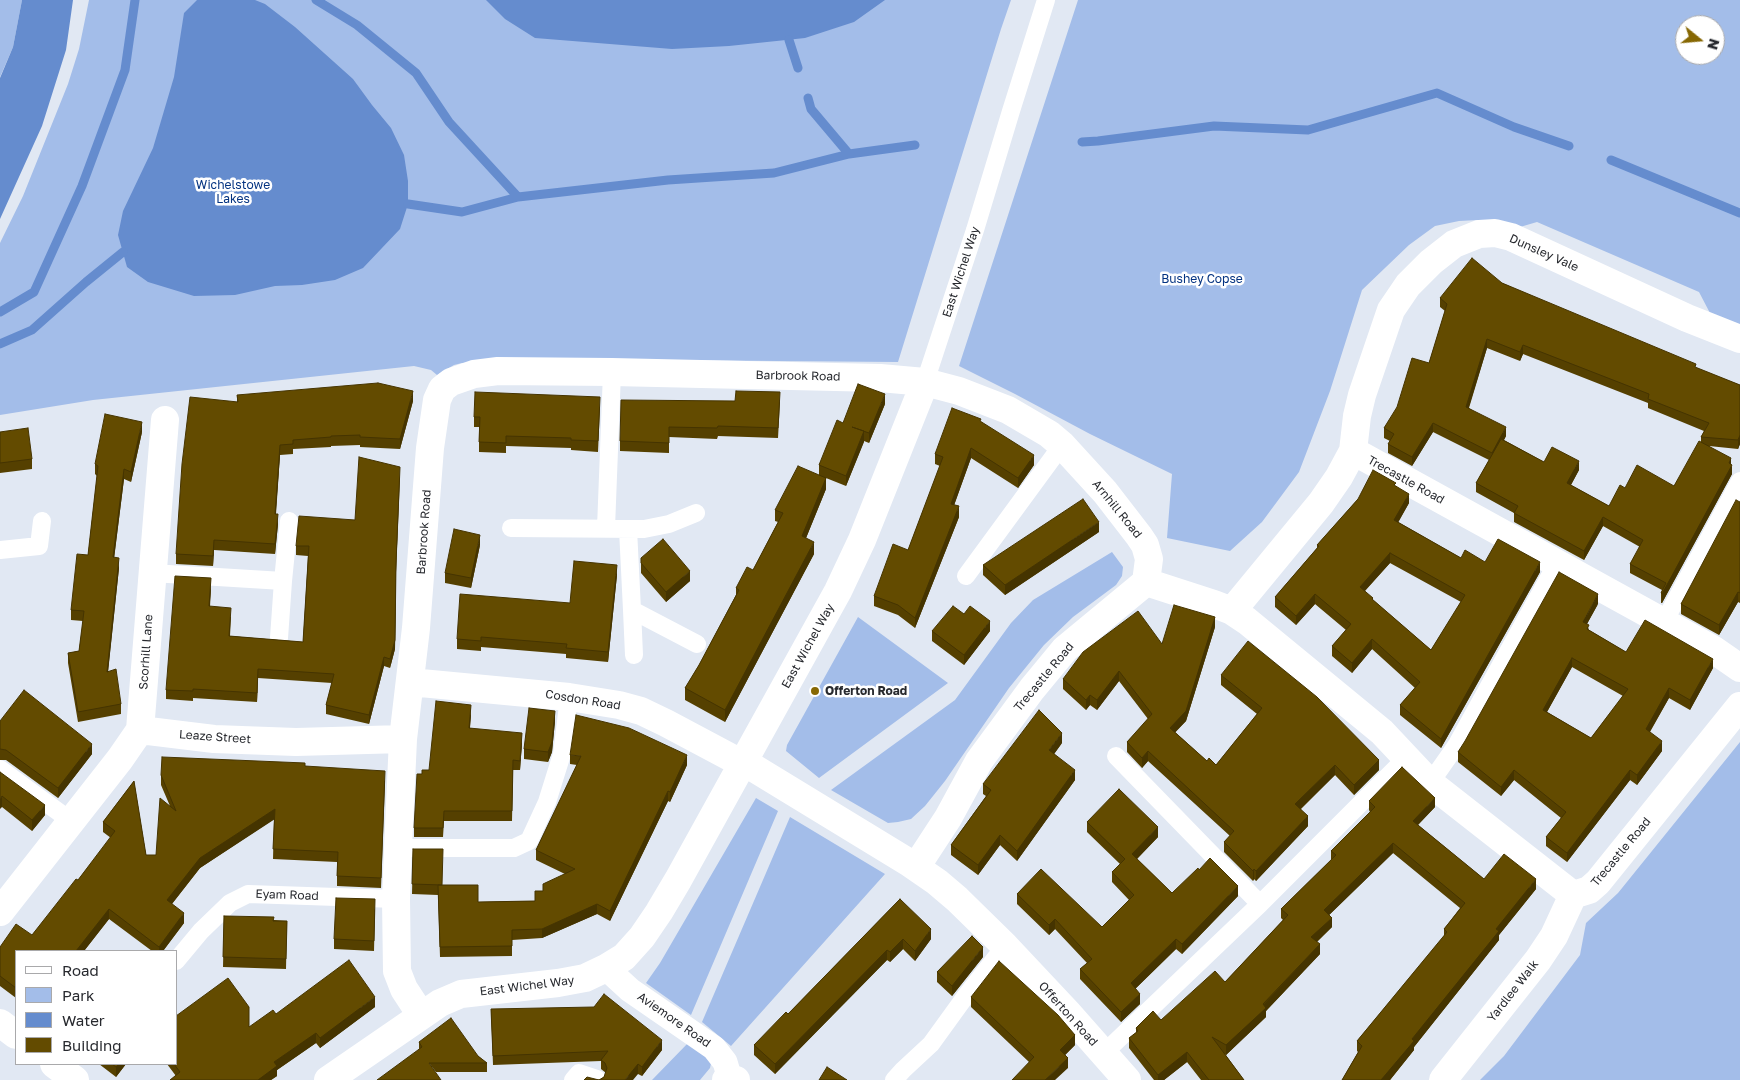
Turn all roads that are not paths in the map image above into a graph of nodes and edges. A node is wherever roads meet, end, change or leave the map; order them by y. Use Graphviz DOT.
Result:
graph roads {
  1 [pos="1046,0"];
  2 [pos="1740,339"];
  3 [pos="612,372"];
  4 [pos="925,382"];
  5 [pos="165,420"];
  6 [pos="1062,445"];
  7 [pos="1353,450"];
  8 [pos="1740,481"];
  9 [pos="696,513"];
  10 [pos="42,521"];
  11 [pos="289,521"];
  12 [pos="512,528"];
  13 [pos="606,528"];
  14 [pos="628,529"];
  15 [pos="0,550"];
  16 [pos="1557,563"];
  17 [pos="152,573"];
  18 [pos="966,576"];
  19 [pos="283,581"];
  20 [pos="1146,582"];
  21 [pos="632,610"];
  22 [pos="1232,611"];
  23 [pos="1664,622"];
  24 [pos="279,638"];
  25 [pos="697,644"];
  26 [pos="634,656"];
  27 [pos="1740,668"];
  28 [pos="410,682"];
  29 [pos="569,696"];
  30 [pos="1740,706"];
  31 [pos="140,730"];
  32 [pos="404,739"];
  33 [pos="1116,756"];
  34 [pos="1406,758"];
  35 [pos="744,763"];
  36 [pos="0,769"];
  37 [pos="1430,783"];
  38 [pos="71,821"];
  39 [pos="398,848"];
  40 [pos="916,867"];
  41 [pos="1573,895"];
  42 [pos="396,899"];
  43 [pos="1260,904"];
  44 [pos="0,912"];
  45 [pos="1005,946"];
  46 [pos="178,959"];
  47 [pos="606,968"];
  48 [pos="421,1015"];
  49 [pos="0,1023"];
  50 [pos="15,1034"];
  51 [pos="1112,1070"];
  52 [pos="597,1079"];
  53 [pos="328,1080"];
  54 [pos="573,1080"];
  55 [pos="731,1080"];
  56 [pos="894,1080"];
  57 [pos="1444,1080"];
  1 -- 4 [label="lane, East Wichel Way"];
  2 -- 7 [label="street, Dunsley Vale"];
  3 -- 4 [label="street, Barbrook Road"];
  3 -- 13 [label="lane"];
  3 -- 28 [label="street, Barbrook Road"];
  4 -- 6 [label="street, Arnhill Road"];
  4 -- 35 [label="street, East Wichel Way"];
  5 -- 17 [label="street, Scorhill Lane"];
  6 -- 18 [label="lane"];
  6 -- 20 [label="street, Arnhill Road"];
  7 -- 16 [label="street, Trecastle Road"];
  7 -- 22 [label="street, Trecastle Road"];
  8 -- 23 [label="lane"];
  9 -- 14 [label="lane"];
  10 -- 15 [label="lane"];
  11 -- 19 [label="lane"];
  12 -- 13 [label="lane"];
  13 -- 14 [label="lane"];
  14 -- 21 [label="lane"];
  16 -- 23 [label="street, Trecastle Road"];
  16 -- 37 [label="lane"];
  17 -- 19 [label="lane"];
  17 -- 31 [label="street, Scorhill Lane"];
  19 -- 24 [label="lane"];
  20 -- 22 [label="street"];
  20 -- 40 [label="street, Trecastle Road"];
  21 -- 25 [label="lane"];
  21 -- 26 [label="lane"];
  22 -- 34 [label="street"];
  23 -- 27 [label="street, Trecastle Road"];
  28 -- 29 [label="street, Cosdon Road"];
  28 -- 32 [label="street, Barbrook Road"];
  29 -- 35 [label="street, Cosdon Road"];
  29 -- 39 [label="lane"];
  30 -- 41 [label="street, Trecastle Road"];
  31 -- 32 [label="street, Leaze Street"];
  31 -- 38 [label="street"];
  32 -- 39 [label="street, Barbrook Road"];
  33 -- 43 [label="lane"];
  34 -- 37 [label="street"];
  34 -- 43 [label="lane, Offerton Road"];
  35 -- 40 [label="street, Offerton Road"];
  35 -- 47 [label="street, East Wichel Way"];
  36 -- 38 [label="lane"];
  37 -- 41 [label="street"];
  38 -- 44 [label="street"];
  39 -- 42 [label="street, Barbrook Road"];
  40 -- 45 [label="street, Offerton Road"];
  41 -- 57 [label="street, Yardlee Walk"];
  42 -- 46 [label="lane, Eyam Road"];
  42 -- 48 [label="street, Barbrook Road"];
  43 -- 51 [label="lane, Offerton Road"];
  45 -- 51 [label="street, Offerton Road"];
  45 -- 56 [label="lane"];
  47 -- 48 [label="street, East Wichel Way"];
  47 -- 55 [label="street, Aviemore Road"];
  48 -- 53 [label="street, East Wichel Way"];
  49 -- 50 [label="street"];
  52 -- 54 [label="lane"];
}
